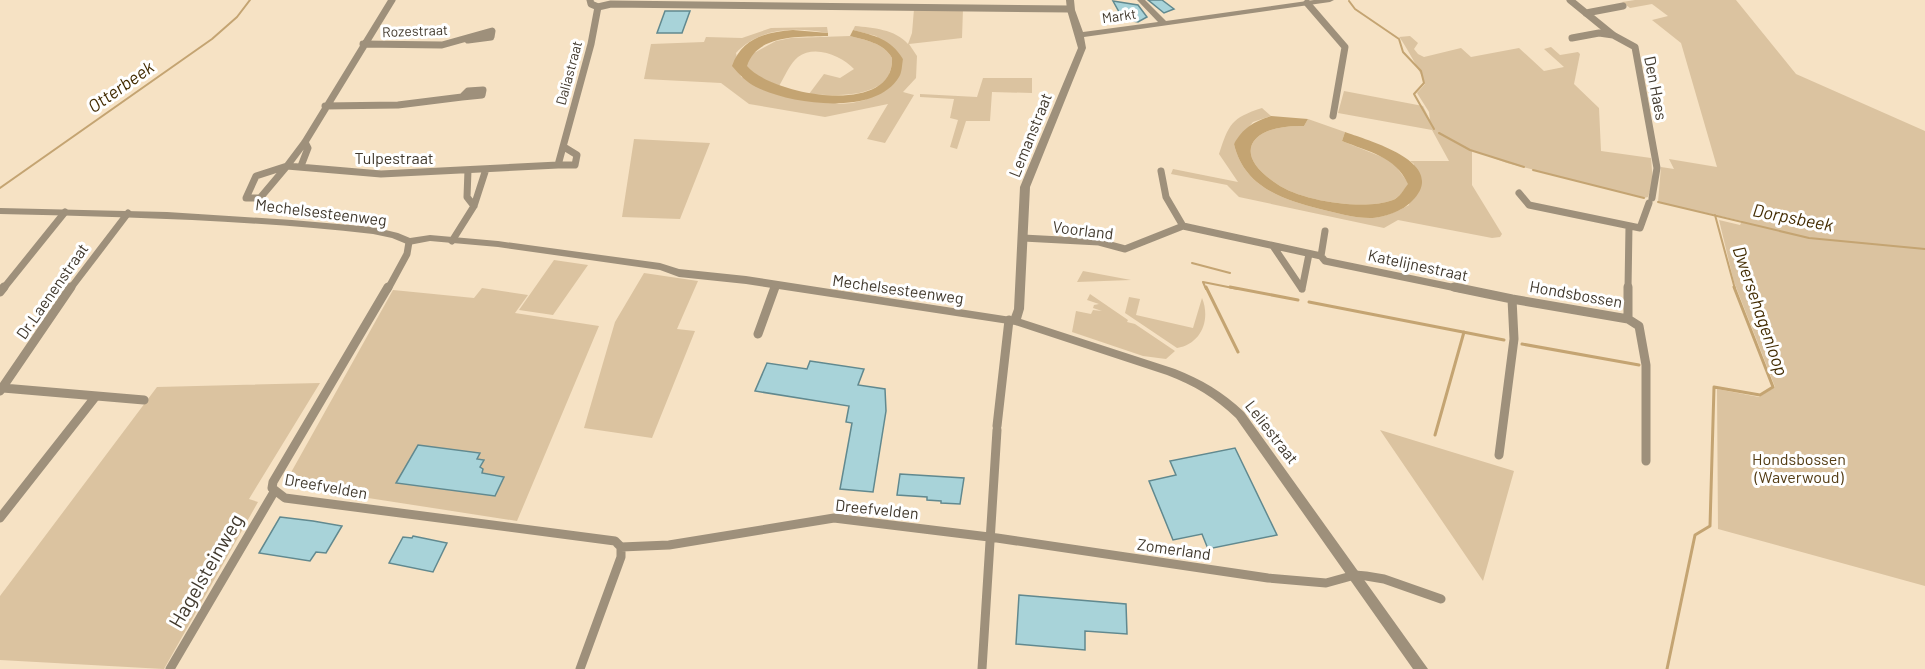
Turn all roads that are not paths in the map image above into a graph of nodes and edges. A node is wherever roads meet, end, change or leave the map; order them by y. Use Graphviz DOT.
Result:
graph roads {
  1 [pos="392,0"];
  2 [pos="1140,0"];
  3 [pos="1330,0"];
  4 [pos="1570,0"];
  5 [pos="590,1"];
  6 [pos="1307,3"];
  7 [pos="1070,4"];
  8 [pos="1623,6"];
  9 [pos="598,7"];
  10 [pos="1586,13"];
  11 [pos="1164,24"];
  12 [pos="1081,35"];
  13 [pos="1613,35"];
  14 [pos="1572,38"];
  15 [pos="468,40"];
  16 [pos="363,44"];
  17 [pos="462,97"];
  18 [pos="325,106"];
  19 [pos="1333,116"];
  20 [pos="305,142"];
  21 [pos="564,147"];
  22 [pos="288,165"];
  23 [pos="558,165"];
  24 [pos="301,166"];
  25 [pos="486,169"];
  26 [pos="468,170"];
  27 [pos="1161,171"];
  28 [pos="1519,193"];
  29 [pos="474,206"];
  30 [pos="0,211"];
  31 [pos="65,212"];
  32 [pos="128,213"];
  33 [pos="1183,226"];
  34 [pos="1629,226"];
  35 [pos="1325,231"];
  36 [pos="1023,238"];
  37 [pos="452,241"];
  38 [pos="409,242"];
  39 [pos="1273,246"];
  40 [pos="1309,254"];
  41 [pos="1320,256"];
  42 [pos="776,286"];
  43 [pos="0,292"];
  44 [pos="1512,299"];
  45 [pos="1628,318"];
  46 [pos="1012,321"];
  47 [pos="758,334"];
  48 [pos="1,390"];
  49 [pos="96,396"];
  50 [pos="144,400"];
  51 [pos="1498,456"];
  52 [pos="1646,461"];
  53 [pos="274,492"];
  54 [pos="0,518"];
  55 [pos="989,538"];
  56 [pos="621,547"];
  57 [pos="1355,575"];
  58 [pos="1441,599"];
  59 [pos="170,669"];
  60 [pos="580,669"];
  61 [pos="982,669"];
  62 [pos="1421,669"];
  1 -- 16 [label="street, Tulpestraat"];
  2 -- 11 [label="street, Markt"];
  3 -- 6 [label="street"];
  4 -- 10 [label="street, Den Haes"];
  5 -- 9 [label="street"];
  6 -- 11 [label="street"];
  6 -- 19 [label="street"];
  7 -- 9 [label="street"];
  7 -- 12 [label="street, Markt"];
  8 -- 10 [label="street"];
  9 -- 21 [label="street, Daliastraat"];
  10 -- 13 [label="street, Den Haes"];
  11 -- 12 [label="street, Markt"];
  12 -- 36 [label="street, Lemanstraat"];
  13 -- 14 [label="street"];
  13 -- 34 [label="street, Den Haes"];
  15 -- 16 [label="street, Rozestraat"];
  16 -- 18 [label="street, Tulpestraat"];
  17 -- 18 [label="street"];
  18 -- 20 [label="street, Tulpestraat"];
  20 -- 22 [label="street, Tulpestraat"];
  20 -- 24 [label="street, Tulpestraat"];
  21 -- 23 [label="street, Daliastraat"];
  21 -- 23 [label="street"];
  22 -- 22 [label="street, Tulpestraat"];
  22 -- 24 [label="street, Tulpestraat"];
  23 -- 25 [label="street"];
  24 -- 26 [label="street, Tulpestraat"];
  25 -- 26 [label="street, Tulpestraat"];
  25 -- 29 [label="street"];
  26 -- 29 [label="street"];
  27 -- 33 [label="street"];
  28 -- 34 [label="street"];
  29 -- 37 [label="street"];
  30 -- 31 [label="street, Mechelsesteenweg"];
  31 -- 32 [label="street, Mechelsesteenweg"];
  31 -- 43 [label="street"];
  32 -- 38 [label="street, Mechelsesteenweg"];
  32 -- 48 [label="street, Dr.Laenenstraat"];
  33 -- 36 [label="street, Voorland"];
  33 -- 39 [label="street, Katelijnestraat"];
  34 -- 45 [label="street, Hondsbossen"];
  35 -- 41 [label="street"];
  36 -- 46 [label="street, Lemanstraat"];
  37 -- 38 [label="street, Mechelsesteenweg"];
  37 -- 42 [label="street, Mechelsesteenweg"];
  38 -- 53 [label="street, Dreefvelden"];
  39 -- 40 [label="street, Katelijnestraat"];
  39 -- 40 [label="street"];
  40 -- 41 [label="street, Katelijnestraat"];
  41 -- 44 [label="street, Katelijnestraat"];
  42 -- 46 [label="street, Mechelsesteenweg"];
  42 -- 47 [label="street"];
  44 -- 45 [label="street, Hondsbossen"];
  44 -- 51 [label="street, Hondsbossen"];
  45 -- 52 [label="street"];
  46 -- 55 [label="street"];
  46 -- 57 [label="street, Leliestraat"];
  48 -- 49 [label="street, Dr.Laenenstraat"];
  49 -- 50 [label="street, Dr.Laenenstraat"];
  49 -- 54 [label="street"];
  53 -- 56 [label="street, Dreefvelden"];
  53 -- 59 [label="street, Hagelsteinweg"];
  55 -- 56 [label="street, Dreefvelden"];
  55 -- 57 [label="street, Zomerland"];
  55 -- 61 [label="street"];
  56 -- 60 [label="street"];
  57 -- 58 [label="street"];
  57 -- 62 [label="street, Leliestraat"];
}
